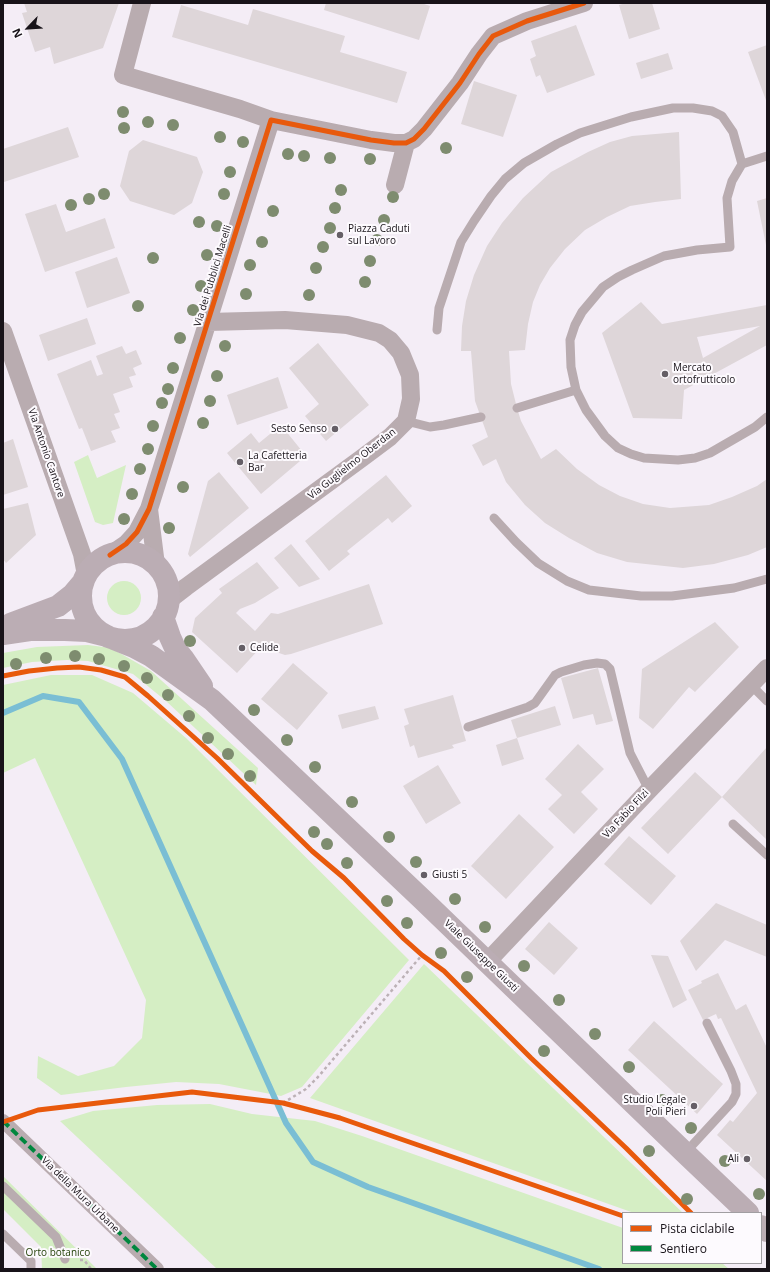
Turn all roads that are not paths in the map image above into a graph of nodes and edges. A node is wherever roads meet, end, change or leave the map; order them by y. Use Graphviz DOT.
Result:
graph roads {
  1 [pos="142,3"];
  2 [pos="584,3"];
  3 [pos="271,120"];
  4 [pos="406,143"];
  5 [pos="767,156"];
  6 [pos="742,164"];
  7 [pos="395,185"];
  8 [pos="208,322"];
  9 [pos="437,330"];
  10 [pos="3,331"];
  11 [pos="576,390"];
  12 [pos="517,408"];
  13 [pos="481,417"];
  14 [pos="767,418"];
  15 [pos="406,421"];
  16 [pos="149,509"];
  17 [pos="494,518"];
  18 [pos="110,555"];
  19 [pos="156,566"];
  20 [pos="85,578"];
  21 [pos="767,579"];
  22 [pos="165,611"];
  23 [pos="3,627"];
  24 [pos="3,634"];
  25 [pos="110,638"];
  26 [pos="767,668"];
  27 [pos="751,685"];
  28 [pos="212,700"];
  29 [pos="767,701"];
  30 [pos="468,727"];
  31 [pos="649,790"];
  32 [pos="733,824"];
  33 [pos="767,856"];
  34 [pos="487,962"];
  35 [pos="707,1023"];
  36 [pos="3,1121"];
  37 [pos="684,1153"];
  38 [pos="3,1186"];
  39 [pos="747,1212"];
  40 [pos="3,1234"];
  41 [pos="66,1259"];
  42 [pos="31,1269"];
  43 [pos="157,1269"];
  1 -- 3 [label="street"];
  2 -- 4 [label="street"];
  3 -- 4 [label="street"];
  3 -- 8 [label="street, Via dei Pubblici Macelli"];
  4 -- 7 [label="street"];
  5 -- 6 [label="lane"];
  6 -- 9 [label="lane"];
  6 -- 11 [label="lane"];
  8 -- 15 [label="street, Via Guglielmo Oberdan"];
  8 -- 16 [label="street, Via dei Pubblici Macelli"];
  10 -- 20 [label="street, Via Antonio Cantore"];
  11 -- 12 [label="lane"];
  11 -- 14 [label="lane"];
  13 -- 15 [label="lane"];
  15 -- 22 [label="street, Via Guglielmo Oberdan"];
  16 -- 18 [label="street, Via dei Pubblici Macelli"];
  16 -- 19 [label="street, Via dei Pubblici Macelli"];
  17 -- 21 [label="lane"];
  18 -- 19 [label="main road"];
  18 -- 20 [label="main road"];
  19 -- 22 [label="main road"];
  20 -- 23 [label="main road"];
  20 -- 25 [label="main road"];
  22 -- 25 [label="main road"];
  22 -- 28 [label="main road, Viale Giuseppe Giusti"];
  24 -- 25 [label="main road"];
  25 -- 28 [label="main road, Viale Giuseppe Giusti"];
  26 -- 27 [label="street, Via Fabio Filzi"];
  27 -- 29 [label="lane"];
  27 -- 31 [label="street, Via Fabio Filzi"];
  28 -- 34 [label="main road, Viale Giuseppe Giusti"];
  30 -- 31 [label="lane"];
  31 -- 34 [label="street, Via Fabio Filzi"];
  32 -- 33 [label="lane"];
  34 -- 37 [label="main road, Viale Giuseppe Giusti"];
  35 -- 37 [label="lane"];
  36 -- 43 [label="street, Via della Mura Urbane"];
  37 -- 39 [label="main road, Viale Giuseppe Giusti"];
  38 -- 41 [label="lane"];
  40 -- 42 [label="lane"];
}
